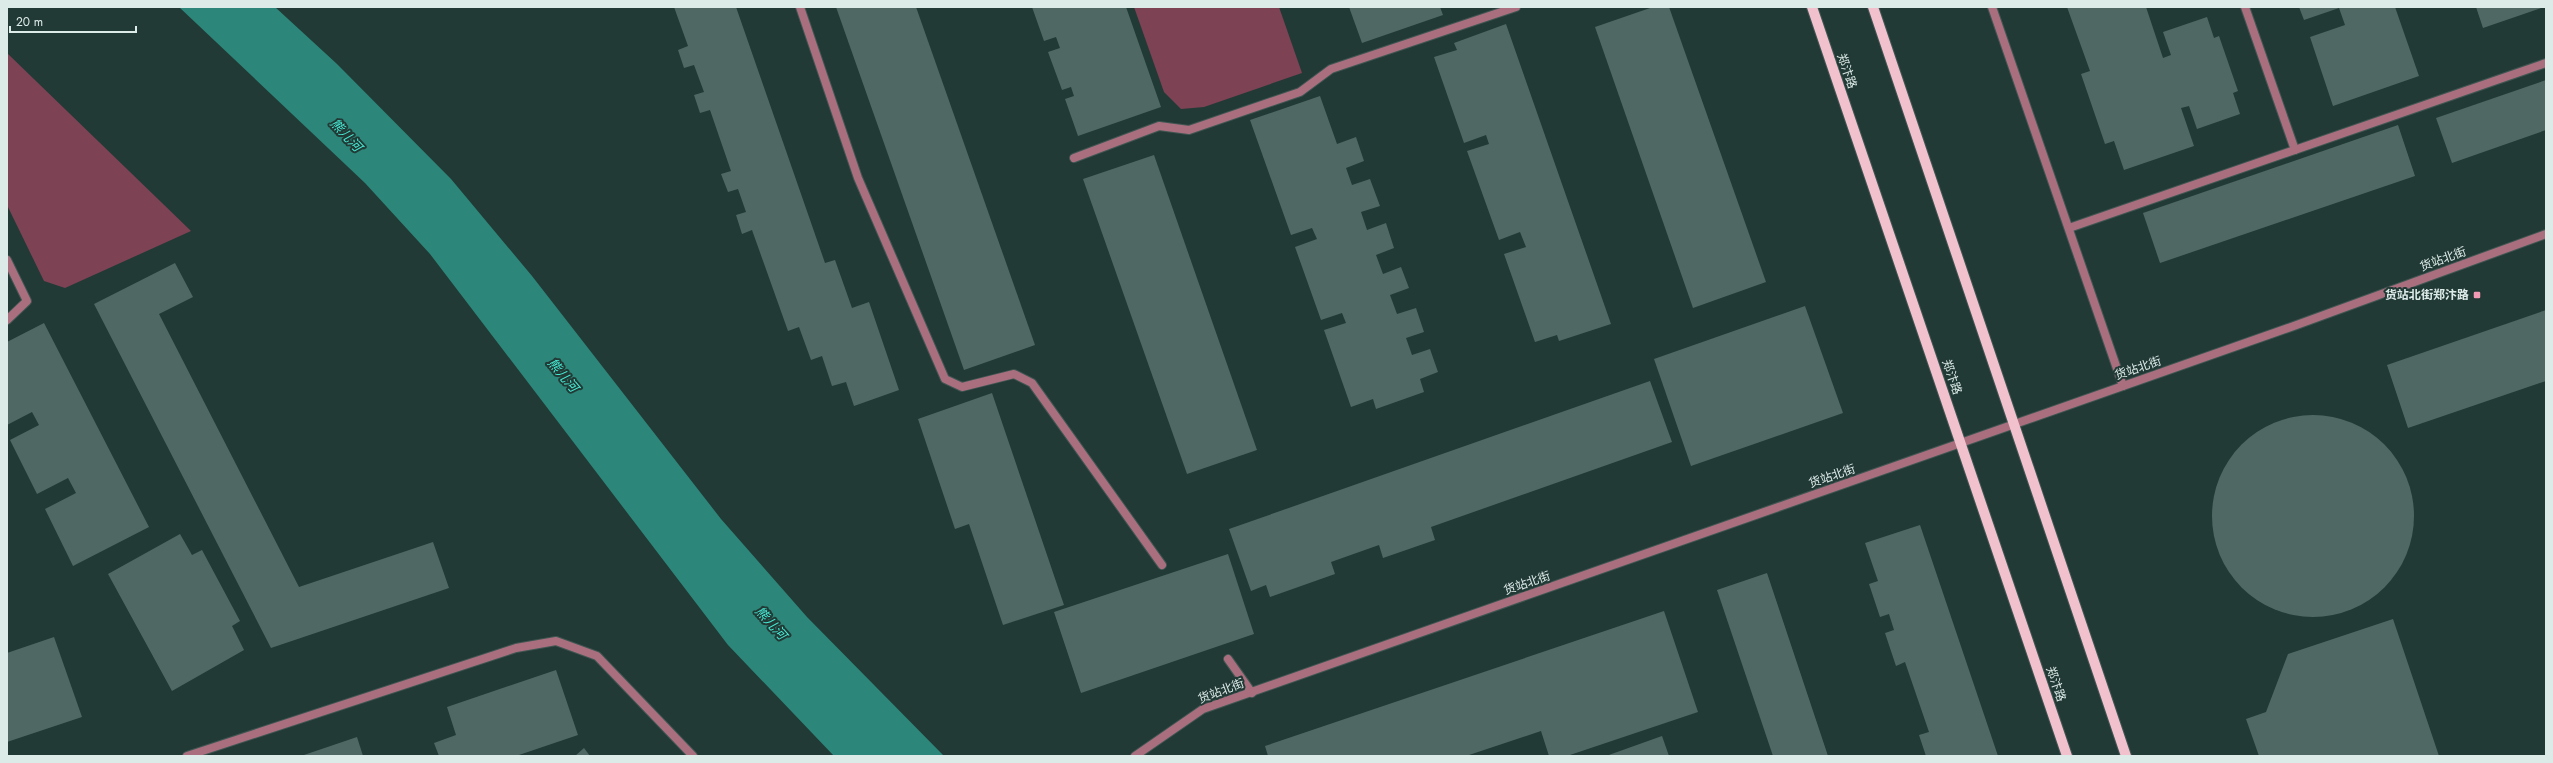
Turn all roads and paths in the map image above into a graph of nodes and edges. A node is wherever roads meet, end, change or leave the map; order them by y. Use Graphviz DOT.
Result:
graph roads {
  1 [pos="800,7"];
  2 [pos="1516,7"];
  3 [pos="1812,7"];
  4 [pos="1873,7"];
  5 [pos="1992,7"];
  6 [pos="2245,7"];
  7 [pos="2546,63"];
  8 [pos="2295,150"];
  9 [pos="1074,158"];
  10 [pos="2069,228"];
  11 [pos="2546,234"];
  12 [pos="7,260"];
  13 [pos="7,320"];
  14 [pos="2123,386"];
  15 [pos="2014,424"];
  16 [pos="1960,443"];
  17 [pos="1162,565"];
  18 [pos="1228,659"];
  19 [pos="1252,693"];
  20 [pos="187,756"];
  21 [pos="693,756"];
  22 [pos="1135,756"];
  23 [pos="2067,756"];
  24 [pos="2126,756"];
  1 -- 17 [label="street"];
  2 -- 9 [label="street"];
  3 -- 16 [label="main road, 郑汴路"];
  4 -- 15 [label="main road"];
  5 -- 10 [label="street"];
  6 -- 8 [label="street"];
  7 -- 8 [label="street"];
  8 -- 10 [label="street"];
  10 -- 14 [label="street"];
  11 -- 14 [label="street, 货站北街"];
  12 -- 13 [label="street"];
  14 -- 15 [label="street, 货站北街"];
  15 -- 16 [label="street, 货站北街"];
  15 -- 24 [label="main road"];
  16 -- 19 [label="street, 货站北街"];
  16 -- 23 [label="main road, 郑汴路"];
  18 -- 19 [label="street"];
  19 -- 22 [label="street, 货站北街"];
  20 -- 21 [label="street"];
}
